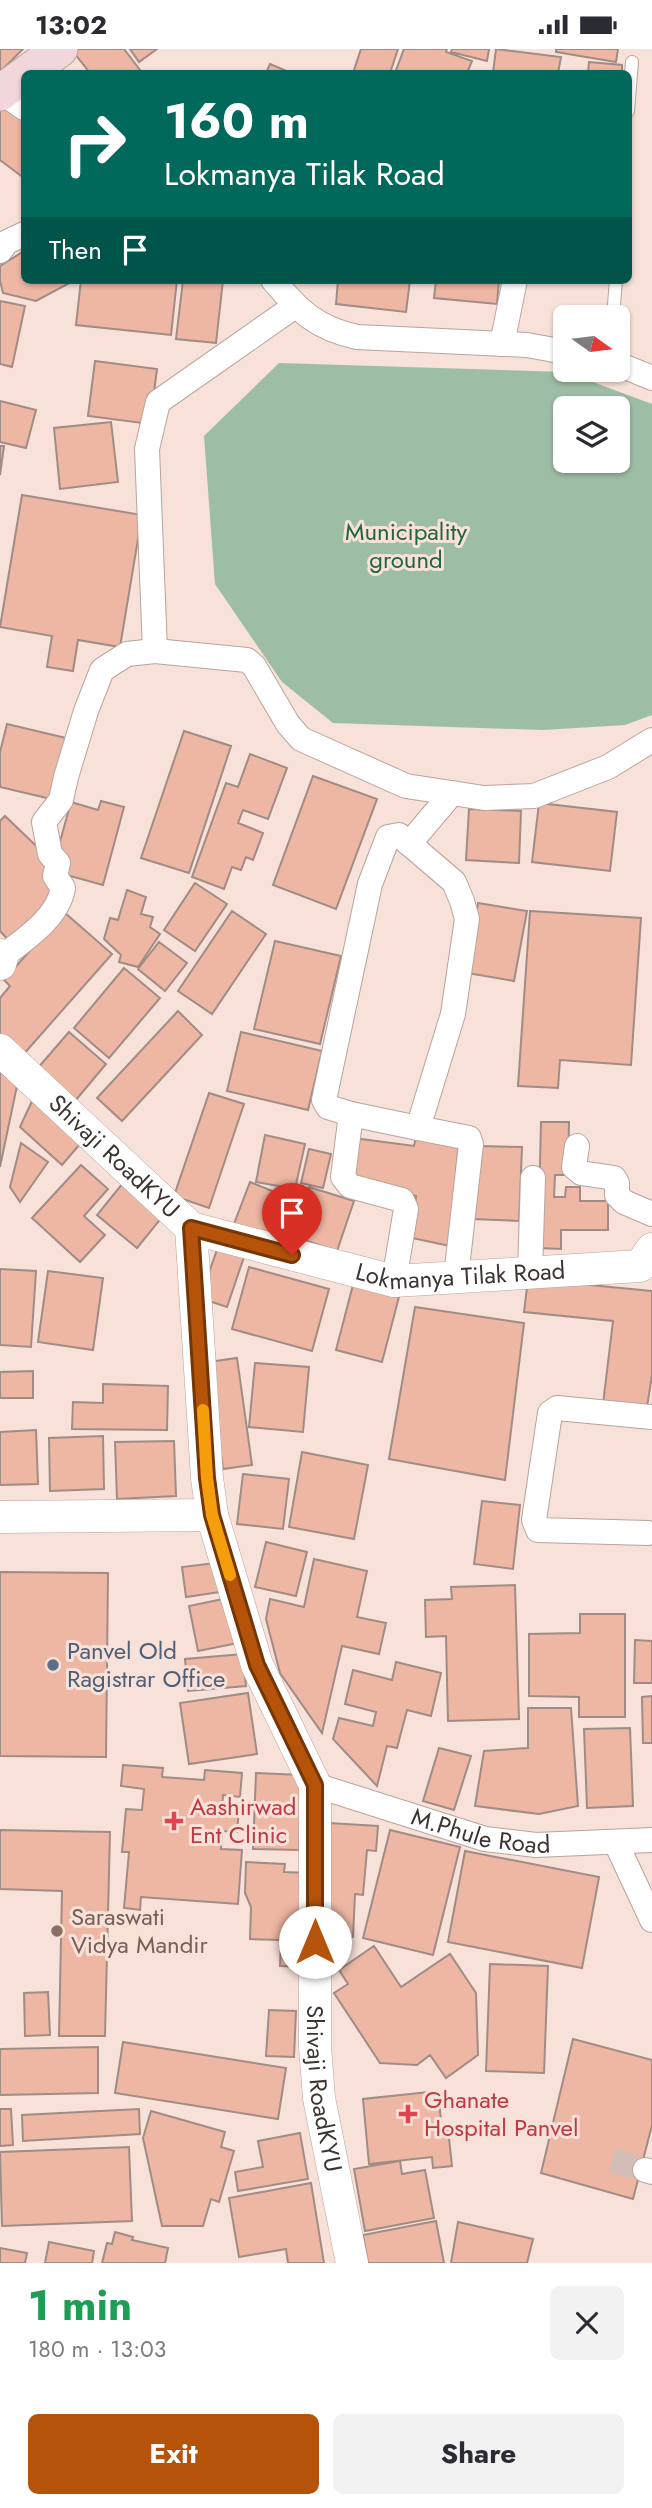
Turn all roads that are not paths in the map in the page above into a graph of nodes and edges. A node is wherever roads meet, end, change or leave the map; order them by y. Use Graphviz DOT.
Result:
graph roads {
  1 [pos="60,49"];
  2 [pos="632,62"];
  3 [pos="35,70"];
  4 [pos="631,70"];
  5 [pos="21,235"];
  6 [pos="0,251"];
  7 [pos="276,284"];
  8 [pos="514,284"];
  9 [pos="615,284"];
  10 [pos="613,305"];
  11 [pos="295,306"];
  12 [pos="502,344"];
  13 [pos="553,350"];
  14 [pos="630,369"];
  15 [pos="652,378"];
  16 [pos="155,651"];
  17 [pos="652,740"];
  18 [pos="452,793"];
  19 [pos="409,843"];
  20 [pos="1,958"];
  21 [pos="0,1049"];
  22 [pos="351,1114"];
  23 [pos="418,1128"];
  24 [pos="577,1146"];
  25 [pos="533,1178"];
  26 [pos="652,1214"];
  27 [pos="191,1228"];
  28 [pos="648,1261"];
  29 [pos="530,1273"];
  30 [pos="456,1277"];
  31 [pos="394,1281"];
  32 [pos="652,1417"];
  33 [pos="212,1515"];
  34 [pos="0,1517"];
  35 [pos="649,1529"];
  36 [pos="315,1785"];
  37 [pos="652,1840"];
  38 [pos="617,1843"];
  39 [pos="652,1920"];
  40 [pos="352,2263"];
  1 -- 3 [label="main road"];
  2 -- 4 [label="lane"];
  5 -- 6 [label="street"];
  7 -- 11 [label="street"];
  8 -- 12 [label="street"];
  9 -- 10 [label="lane"];
  11 -- 12 [label="street"];
  11 -- 16 [label="street"];
  12 -- 13 [label="street"];
  14 -- 15 [label="street"];
  16 -- 18 [label="street"];
  16 -- 20 [label="street"];
  17 -- 18 [label="street"];
  18 -- 19 [label="street"];
  19 -- 22 [label="street"];
  19 -- 23 [label="street"];
  21 -- 27 [label="street, Shivaji RoadKYU"];
  22 -- 23 [label="street"];
  22 -- 31 [label="street"];
  23 -- 30 [label="street"];
  24 -- 26 [label="street"];
  25 -- 29 [label="street"];
  27 -- 31 [label="street, Lokmanya Tilak Road"];
  27 -- 33 [label="street, Shivaji RoadKYU"];
  28 -- 29 [label="street, Lokmanya Tilak Road"];
  29 -- 30 [label="street, Lokmanya Tilak Road"];
  30 -- 31 [label="street, Lokmanya Tilak Road"];
  32 -- 35 [label="street"];
  33 -- 34 [label="street"];
  33 -- 36 [label="street, Shivaji RoadKYU"];
  36 -- 38 [label="street, M.Phule Road"];
  36 -- 40 [label="street, Shivaji RoadKYU"];
  37 -- 38 [label="street, M.Phule Road"];
  38 -- 39 [label="street"];
}
